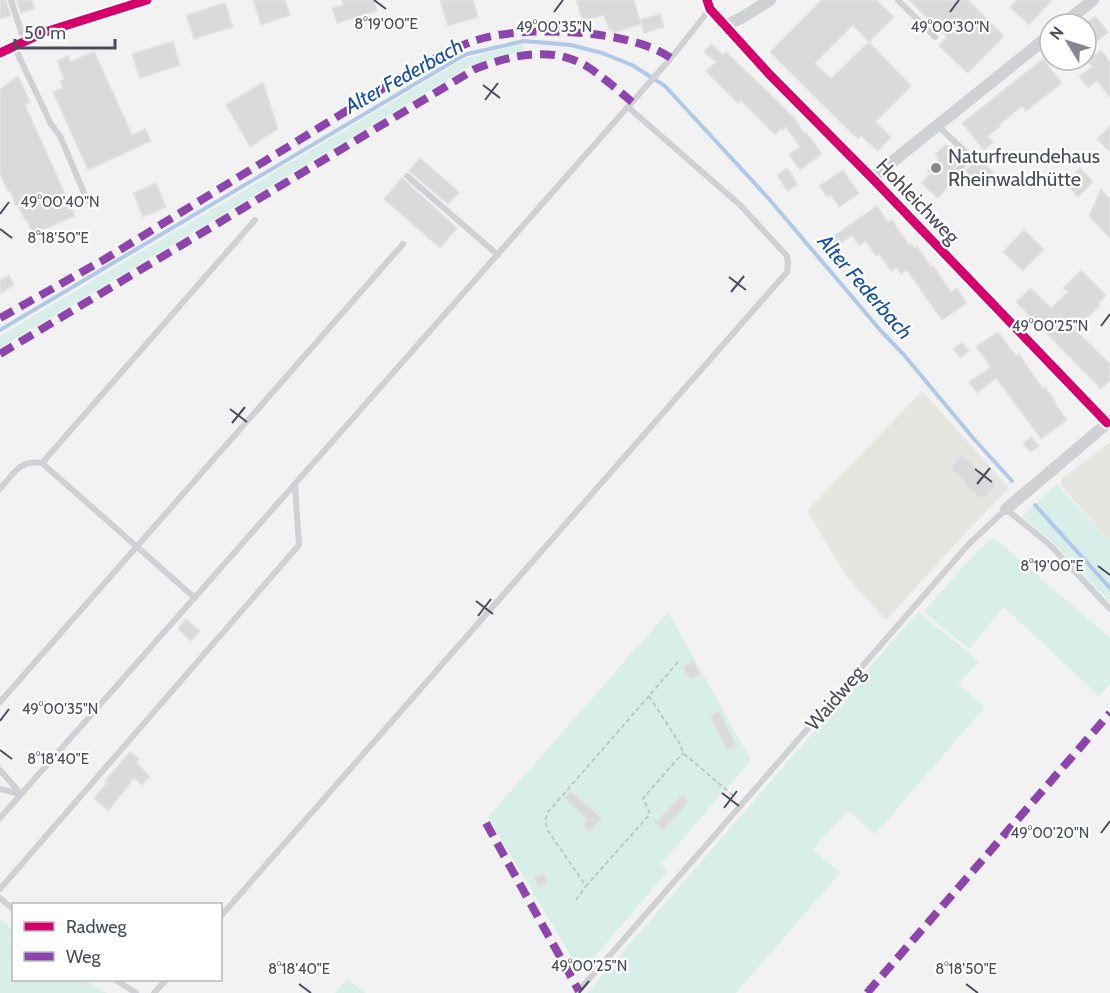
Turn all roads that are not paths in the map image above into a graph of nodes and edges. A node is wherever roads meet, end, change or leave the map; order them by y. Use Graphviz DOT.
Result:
graph roads {
  1 [pos="11,0"];
  2 [pos="147,0"];
  3 [pos="771,0"];
  4 [pos="898,0"];
  5 [pos="1093,0"];
  6 [pos="709,4"];
  7 [pos="1078,12"];
  8 [pos="725,26"];
  9 [pos="935,37"];
  10 [pos="19,43"];
  11 [pos="1038,44"];
  12 [pos="0,53"];
  13 [pos="628,107"];
  14 [pos="937,125"];
  15 [pos="959,169"];
  16 [pos="407,176"];
  17 [pos="872,178"];
  18 [pos="87,200"];
  19 [pos="255,220"];
  20 [pos="403,244"];
  21 [pos="498,255"];
  22 [pos="1108,422"];
  23 [pos="42,463"];
  24 [pos="295,485"];
  25 [pos="0,489"];
  26 [pos="1006,508"];
  27 [pos="137,547"];
  28 [pos="195,598"];
  29 [pos="1110,609"];
  30 [pos="0,702"];
  31 [pos="0,770"];
  32 [pos="0,789"];
  33 [pos="21,794"];
  34 [pos="0,818"];
  35 [pos="0,889"];
  36 [pos="0,898"];
  37 [pos="12,908"];
  38 [pos="222,915"];
  39 [pos="118,981"];
  40 [pos="165,981"];
  41 [pos="136,993"];
  42 [pos="154,993"];
  43 [pos="577,993"];
  1 -- 10 [label="lane"];
  2 -- 10 [label="street"];
  3 -- 8 [label="street"];
  4 -- 9 [label="lane"];
  5 -- 7 [label="street"];
  6 -- 8 [label="street, Hohleichweg"];
  6 -- 13 [label="lane"];
  8 -- 17 [label="street, Hohleichweg"];
  10 -- 12 [label="street"];
  10 -- 18 [label="lane"];
  11 -- 14 [label="street"];
  13 -- 21 [label="lane"];
  13 -- 38 [label="lane"];
  14 -- 15 [label="lane"];
  14 -- 17 [label="street"];
  16 -- 21 [label="lane"];
  17 -- 22 [label="street, Hohleichweg"];
  19 -- 23 [label="lane"];
  20 -- 27 [label="lane"];
  21 -- 24 [label="lane"];
  22 -- 26 [label="street, Waidweg"];
  23 -- 25 [label="lane"];
  23 -- 27 [label="lane"];
  24 -- 28 [label="lane"];
  24 -- 35 [label="lane"];
  26 -- 29 [label="lane"];
  26 -- 43 [label="lane, Waidweg"];
  27 -- 28 [label="lane"];
  27 -- 30 [label="lane"];
  28 -- 33 [label="lane"];
  31 -- 33 [label="lane"];
  32 -- 33 [label="lane"];
  33 -- 34 [label="lane"];
  36 -- 37 [label="lane"];
  39 -- 41 [label="lane"];
  40 -- 42 [label="lane"];
}
